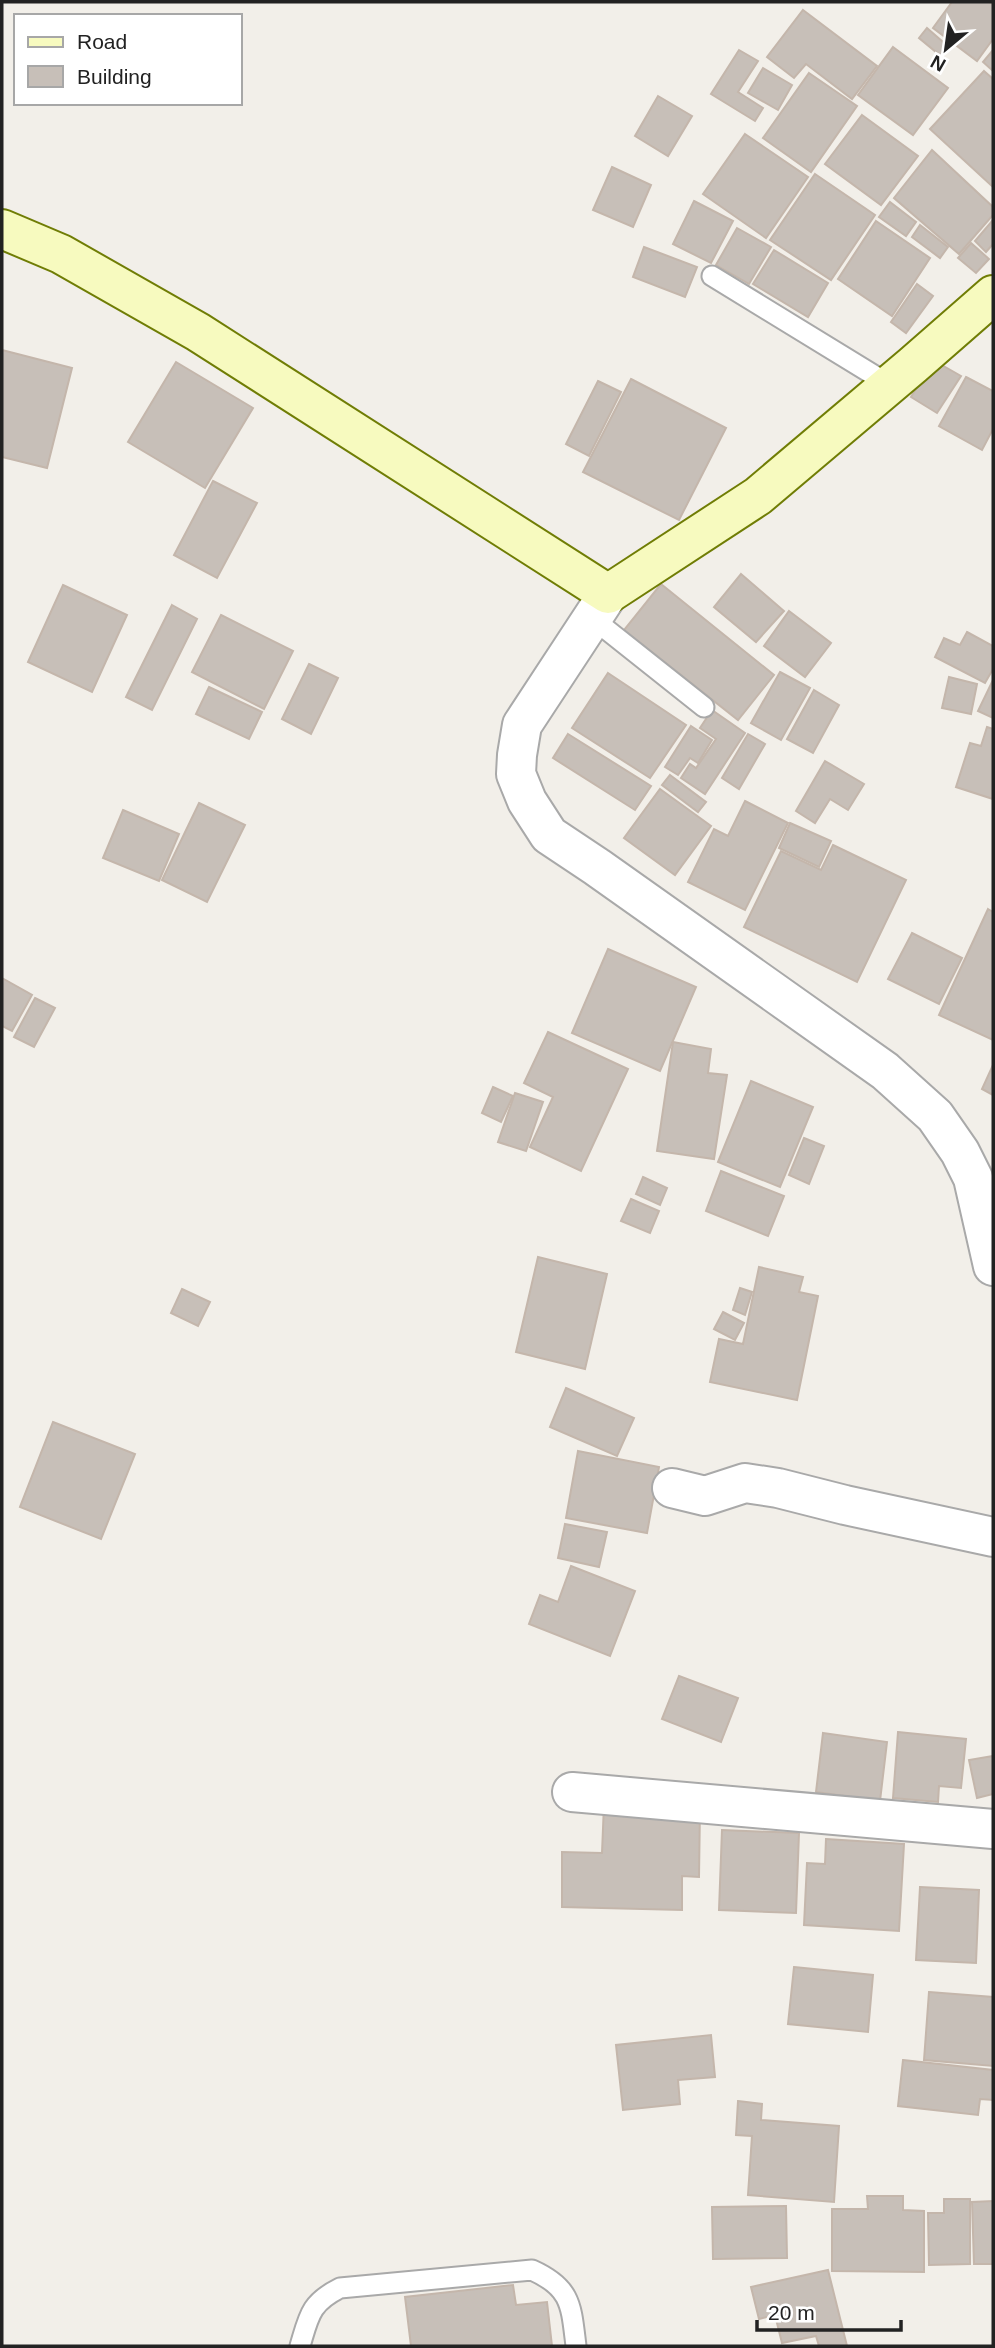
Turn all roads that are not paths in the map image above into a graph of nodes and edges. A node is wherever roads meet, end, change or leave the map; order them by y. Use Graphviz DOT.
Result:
graph roads {
  1 [pos="2,229"];
  2 [pos="712,276"];
  3 [pos="993,295"];
  4 [pos="890,385"];
  5 [pos="600,606"];
  6 [pos="704,707"];
  7 [pos="993,1266"];
  8 [pos="672,1488"];
  9 [pos="993,1537"];
  10 [pos="572,1792"];
  11 [pos="993,1829"];
  12 [pos="300,2346"];
  13 [pos="576,2346"];
  1 -- 5 [label="street"];
  2 -- 4 [label="lane"];
  3 -- 4 [label="street"];
  4 -- 5 [label="street"];
  5 -- 6 [label="lane"];
  5 -- 7 [label="street"];
  8 -- 9 [label="street"];
  10 -- 11 [label="street"];
  12 -- 13 [label="lane"];
}
